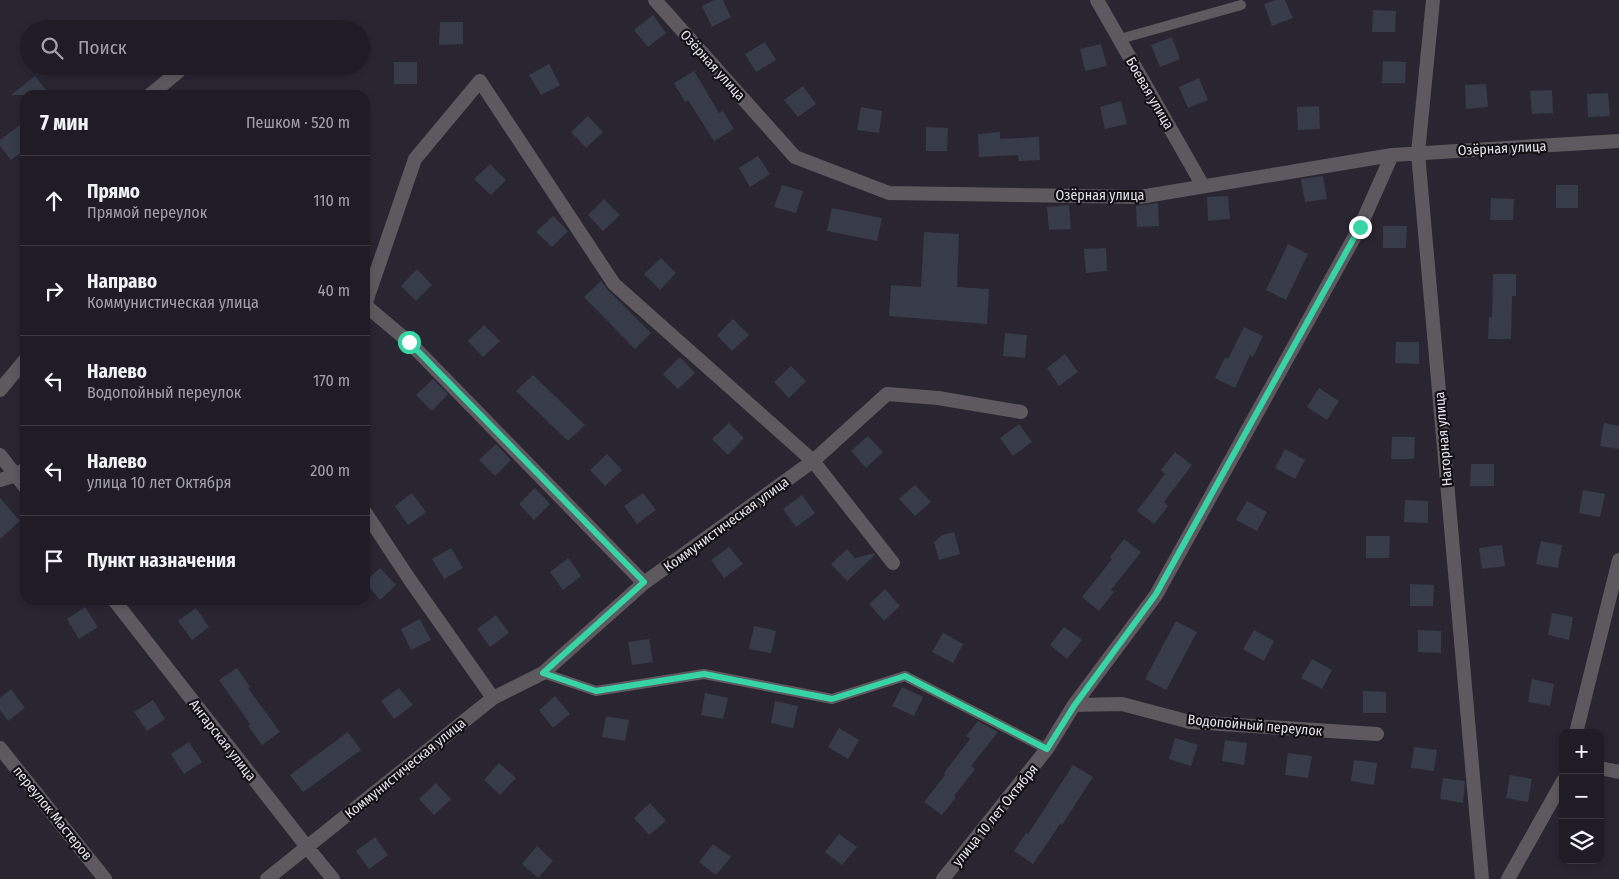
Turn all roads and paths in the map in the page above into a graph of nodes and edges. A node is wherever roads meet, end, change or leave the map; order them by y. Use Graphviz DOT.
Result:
graph roads {
  1 [pos="655,0"];
  2 [pos="1097,0"];
  3 [pos="1433,0"];
  4 [pos="1241,5"];
  5 [pos="1120,39"];
  6 [pos="175,75"];
  7 [pos="156,90"];
  8 [pos="1619,141"];
  9 [pos="1418,153"];
  10 [pos="1392,155"];
  11 [pos="1204,186"];
  12 [pos="370,290"];
  13 [pos="370,309"];
  14 [pos="20,366"];
  15 [pos="0,390"];
  16 [pos="1021,412"];
  17 [pos="0,455"];
  18 [pos="813,461"];
  19 [pos="20,472"];
  20 [pos="0,480"];
  21 [pos="370,520"];
  22 [pos="1619,560"];
  23 [pos="893,563"];
  24 [pos="644,582"];
  25 [pos="118,605"];
  26 [pos="543,673"];
  27 [pos="493,698"];
  28 [pos="1074,706"];
  29 [pos="1577,729"];
  30 [pos="1377,734"];
  31 [pos="0,748"];
  32 [pos="1047,749"];
  33 [pos="1604,769"];
  34 [pos="1619,772"];
  35 [pos="1559,788"];
  36 [pos="307,847"];
  37 [pos="105,879"];
  38 [pos="267,879"];
  39 [pos="334,879"];
  40 [pos="943,879"];
  41 [pos="1482,879"];
  42 [pos="1508,879"];
  1 -- 11 [label="street, Озёрная улица"];
  2 -- 5 [label="street, Боевая улица"];
  3 -- 9 [label="street, Нагорная улица"];
  4 -- 5 [label="lane"];
  5 -- 11 [label="street, Боевая улица"];
  6 -- 7 [label="street"];
  8 -- 9 [label="street, Озёрная улица"];
  9 -- 10 [label="street, Озёрная улица"];
  9 -- 41 [label="street, Нагорная улица"];
  10 -- 11 [label="street, Озёрная улица"];
  10 -- 28 [label="street, улица 10 лет Октября"];
  12 -- 18 [label="street"];
  13 -- 24 [label="street"];
  14 -- 15 [label="street"];
  16 -- 18 [label="street, Коммунистическая улица"];
  17 -- 19 [label="street"];
  18 -- 23 [label="street"];
  18 -- 24 [label="street, Коммунистическая улица"];
  19 -- 20 [label="street"];
  21 -- 27 [label="street"];
  22 -- 29 [label="street"];
  24 -- 26 [label="street, Коммунистическая улица"];
  25 -- 36 [label="street, Ангарская улица"];
  26 -- 27 [label="street, Коммунистическая улица"];
  26 -- 32 [label="lane"];
  27 -- 36 [label="street, Коммунистическая улица"];
  28 -- 30 [label="street, Водопойный переулок"];
  28 -- 32 [label="street, улица 10 лет Октября"];
  31 -- 37 [label="street, переулок Мастеров"];
  32 -- 40 [label="street, улица 10 лет Октября"];
  33 -- 34 [label="street"];
  35 -- 42 [label="street"];
  36 -- 38 [label="street, Коммунистическая улица"];
  36 -- 39 [label="street, Ангарская улица"];
}
